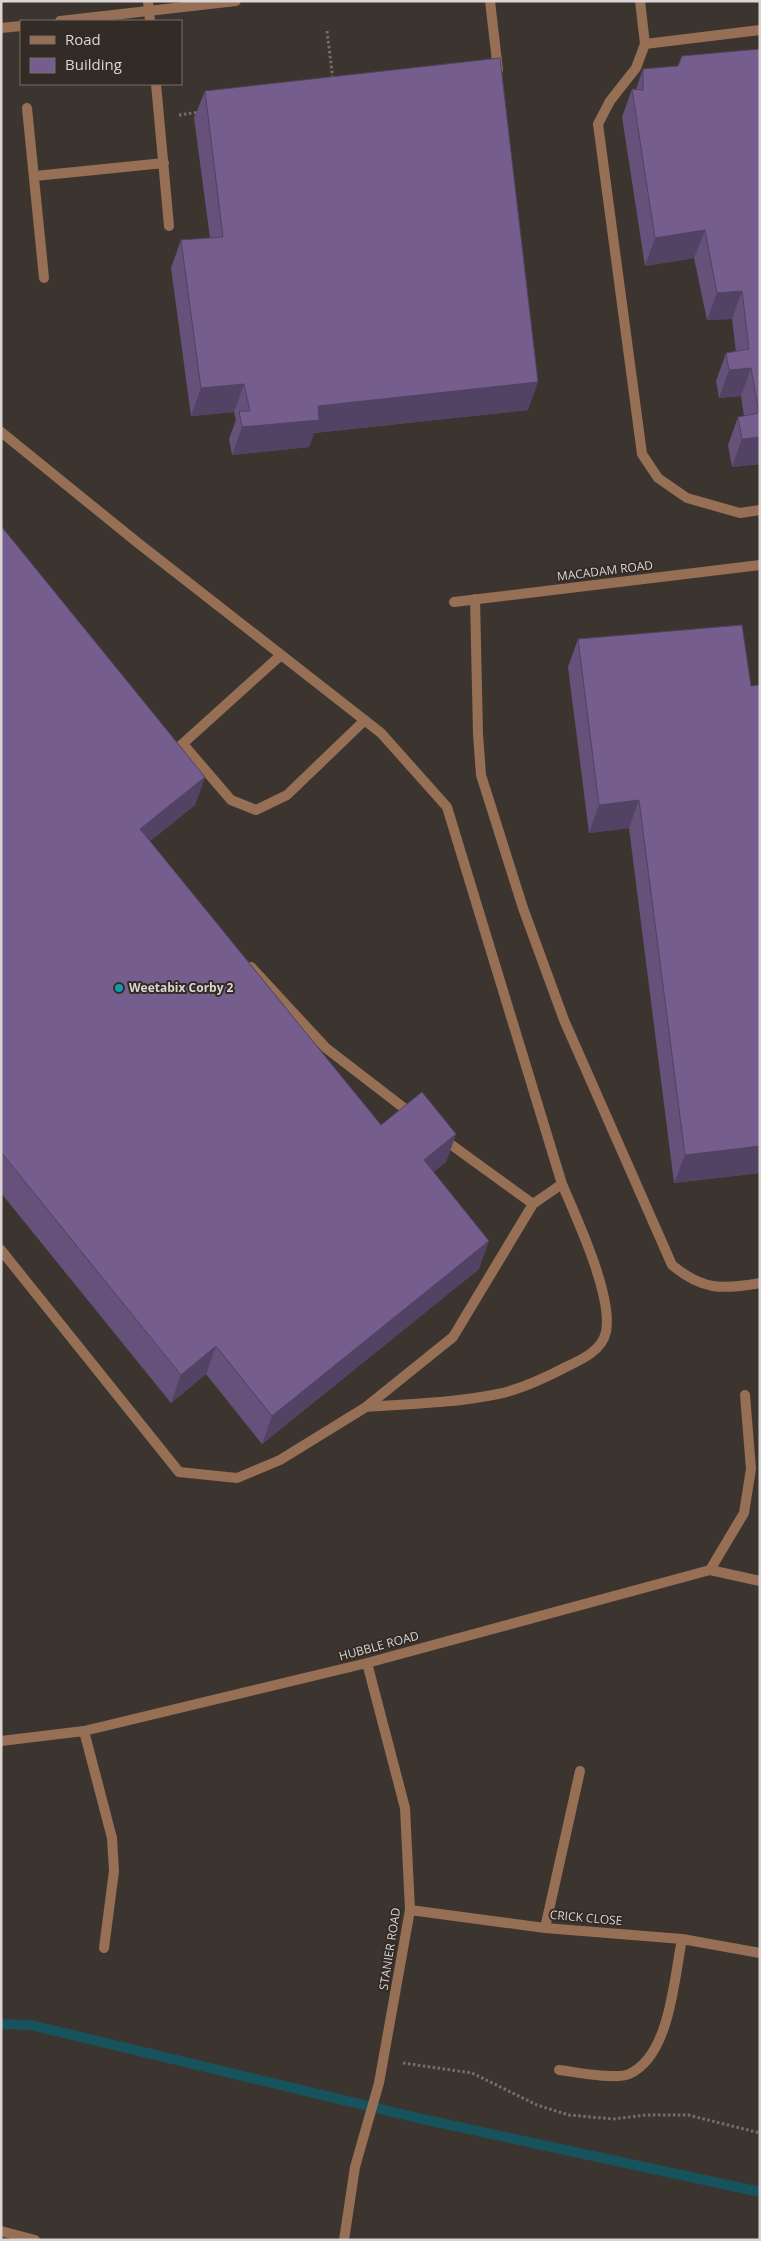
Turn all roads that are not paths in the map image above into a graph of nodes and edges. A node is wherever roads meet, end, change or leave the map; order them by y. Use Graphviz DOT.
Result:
graph roads {
  1 [pos="236,1"];
  2 [pos="490,1"];
  3 [pos="640,1"];
  4 [pos="149,11"];
  5 [pos="69,20"];
  6 [pos="20,26"];
  7 [pos="1,28"];
  8 [pos="760,30"];
  9 [pos="645,44"];
  10 [pos="499,80"];
  11 [pos="156,85"];
  12 [pos="26,108"];
  13 [pos="164,163"];
  14 [pos="35,176"];
  15 [pos="169,226"];
  16 [pos="44,278"];
  17 [pos="1,432"];
  18 [pos="760,510"];
  19 [pos="760,565"];
  20 [pos="475,599"];
  21 [pos="454,602"];
  22 [pos="281,655"];
  23 [pos="365,720"];
  24 [pos="183,744"];
  25 [pos="173,753"];
  26 [pos="246,962"];
  27 [pos="419,1120"];
  28 [pos="435,1132"];
  29 [pos="562,1184"];
  30 [pos="533,1204"];
  31 [pos="1,1250"];
  32 [pos="760,1282"];
  33 [pos="745,1395"];
  34 [pos="366,1407"];
  35 [pos="710,1570"];
  36 [pos="760,1581"];
  37 [pos="367,1663"];
  38 [pos="84,1731"];
  39 [pos="1,1740"];
  40 [pos="580,1771"];
  41 [pos="410,1910"];
  42 [pos="545,1928"];
  43 [pos="682,1939"];
  44 [pos="104,1948"];
  45 [pos="760,1954"];
  46 [pos="560,2070"];
  47 [pos="1,2230"];
  48 [pos="36,2240"];
  49 [pos="344,2240"];
  1 -- 4 [label="street"];
  2 -- 10 [label="street"];
  3 -- 9 [label="street"];
  4 -- 5 [label="street"];
  6 -- 7 [label="street"];
  8 -- 9 [label="street"];
  9 -- 18 [label="street"];
  11 -- 13 [label="street"];
  12 -- 14 [label="street"];
  13 -- 14 [label="street"];
  13 -- 15 [label="street"];
  14 -- 16 [label="street"];
  17 -- 22 [label="street"];
  19 -- 20 [label="street, MACADAM ROAD"];
  20 -- 21 [label="street, MACADAM ROAD"];
  20 -- 32 [label="street"];
  22 -- 23 [label="street"];
  22 -- 24 [label="street"];
  23 -- 24 [label="street"];
  23 -- 29 [label="street"];
  24 -- 25 [label="street"];
  26 -- 27 [label="street"];
  28 -- 30 [label="street"];
  29 -- 30 [label="street"];
  29 -- 34 [label="street"];
  30 -- 34 [label="street"];
  31 -- 34 [label="street"];
  33 -- 35 [label="street"];
  35 -- 36 [label="street, HUBBLE ROAD"];
  35 -- 37 [label="street, HUBBLE ROAD"];
  37 -- 38 [label="street, HUBBLE ROAD"];
  37 -- 41 [label="street, STANIER ROAD"];
  38 -- 39 [label="street, HUBBLE ROAD"];
  38 -- 44 [label="street"];
  40 -- 42 [label="street"];
  41 -- 42 [label="street, CRICK CLOSE"];
  41 -- 49 [label="street, STANIER ROAD"];
  42 -- 43 [label="street, CRICK CLOSE"];
  43 -- 45 [label="street, CRICK CLOSE"];
  43 -- 46 [label="street"];
  47 -- 48 [label="street"];
}
